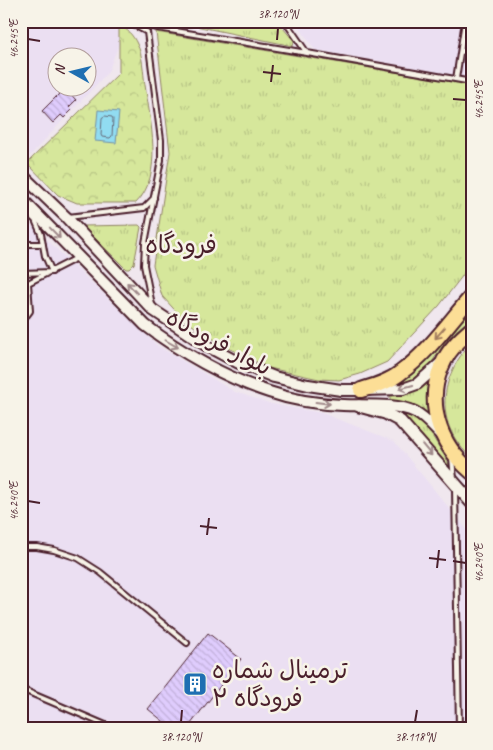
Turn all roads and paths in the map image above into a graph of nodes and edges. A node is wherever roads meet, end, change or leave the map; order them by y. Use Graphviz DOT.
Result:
graph roads {
  1 [pos="126,21"];
  2 [pos="285,21"];
  3 [pos="465,23"];
  4 [pos="146,24"];
  5 [pos="147,32"];
  6 [pos="472,36"];
  7 [pos="472,48"];
  8 [pos="461,52"];
  9 [pos="307,53"];
  10 [pos="456,79"];
  11 [pos="472,82"];
  12 [pos="21,174"];
  13 [pos="21,198"];
  14 [pos="154,198"];
  15 [pos="21,207"];
  16 [pos="66,217"];
  17 [pos="21,244"];
  18 [pos="43,244"];
  19 [pos="79,257"];
  20 [pos="52,272"];
  21 [pos="21,273"];
  22 [pos="28,283"];
  23 [pos="21,284"];
  24 [pos="472,296"];
  25 [pos="21,299"];
  26 [pos="29,299"];
  27 [pos="153,310"];
  28 [pos="21,315"];
  29 [pos="472,329"];
  30 [pos="444,359"];
  31 [pos="361,390"];
  32 [pos="359,406"];
  33 [pos="442,435"];
  34 [pos="451,451"];
  35 [pos="472,472"];
  36 [pos="455,484"];
  37 [pos="472,503"];
  38 [pos="21,546"];
  39 [pos="187,643"];
  40 [pos="21,689"];
  41 [pos="115,729"];
  42 [pos="459,729"];
  1 -- 5 [label="lane"];
  2 -- 9 [label="lane"];
  3 -- 6 [label="lane"];
  3 -- 8 [label="lane"];
  4 -- 5 [label="lane"];
  4 -- 9 [label="lane"];
  5 -- 14 [label="lane"];
  7 -- 8 [label="lane"];
  8 -- 10 [label="lane"];
  9 -- 10 [label="lane"];
  10 -- 11 [label="lane"];
  12 -- 16 [label="street, بلوار فرودگاه"];
  13 -- 19 [label="street, بلوار فرودگاه, one-way"];
  14 -- 16 [label="lane"];
  14 -- 27 [label="lane"];
  15 -- 18 [label="lane"];
  27 -- 16 [label="street, بلوار فرودگاه, one-way"];
  17 -- 18 [label="lane"];
  18 -- 20 [label="lane"];
  19 -- 20 [label="lane"];
  19 -- 32 [label="street, بلوار فرودگاه, one-way"];
  20 -- 21 [label="lane"];
  20 -- 22 [label="lane"];
  22 -- 23 [label="lane"];
  22 -- 26 [label="lane"];
  24 -- 31 [label="highway, one-way"];
  25 -- 26 [label="lane"];
  26 -- 28 [label="lane"];
  27 -- 31 [label="street, بلوار فرودگاه"];
  29 -- 30 [label="highway"];
  30 -- 31 [label="street, بلوار فرودگاه, one-way"];
  30 -- 33 [label="highway"];
  32 -- 33 [label="street, بلوار فرودگاه"];
  32 -- 36 [label="main road, one-way"];
  33 -- 34 [label="highway"];
  34 -- 35 [label="highway"];
  34 -- 36 [label="lane"];
  36 -- 37 [label="main road"];
  36 -- 42 [label="lane"];
  38 -- 39 [label="lane"];
  40 -- 41 [label="lane"];
}
